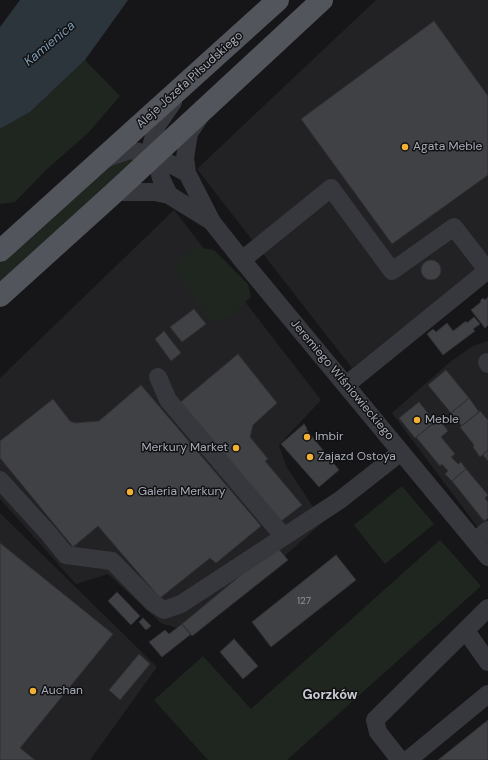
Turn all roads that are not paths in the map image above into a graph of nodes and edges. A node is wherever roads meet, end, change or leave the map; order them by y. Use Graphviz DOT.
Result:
graph roads {
  1 [pos="278,0"];
  2 [pos="312,3"];
  3 [pos="186,84"];
  4 [pos="206,107"];
  5 [pos="154,155"];
  6 [pos="101,160"];
  7 [pos="187,173"];
  8 [pos="115,192"];
  9 [pos="168,195"];
  10 [pos="212,222"];
  11 [pos="0,251"];
  12 [pos="242,260"];
  13 [pos="488,270"];
  14 [pos="0,296"];
  15 [pos="158,377"];
  16 [pos="346,385"];
  17 [pos="401,452"];
  18 [pos="0,480"];
  19 [pos="481,536"];
  20 [pos="284,537"];
  21 [pos="488,557"];
  22 [pos="488,608"];
  23 [pos="466,631"];
  24 [pos="488,662"];
  25 [pos="488,694"];
  26 [pos="400,760"];
  27 [pos="408,760"];
  1 -- 3 [label="main road, Aleje Józefa Piłsudskiego"];
  2 -- 4 [label="main road"];
  3 -- 5 [label="street"];
  3 -- 6 [label="main road, Aleje Józefa Piłsudskiego"];
  4 -- 5 [label="main road"];
  4 -- 7 [label="street"];
  5 -- 6 [label="street, Aleje Józefa Piłsudskiego"];
  5 -- 7 [label="street, Aleje Józefa Piłsudskiego"];
  5 -- 8 [label="main road"];
  5 -- 9 [label="street"];
  6 -- 11 [label="main road, Aleje Józefa Piłsudskiego"];
  7 -- 10 [label="street, Jeremiego Wiśniowieckiego"];
  8 -- 9 [label="street, Jeremiego Wiśniowieckiego"];
  8 -- 14 [label="main road"];
  9 -- 10 [label="street, Jeremiego Wiśniowieckiego"];
  10 -- 12 [label="street, Jeremiego Wiśniowieckiego"];
  12 -- 13 [label="street"];
  12 -- 16 [label="street, Jeremiego Wiśniowieckiego"];
  13 -- 16 [label="street"];
  15 -- 20 [label="street"];
  16 -- 17 [label="street, Jeremiego Wiśniowieckiego"];
  17 -- 19 [label="street, Jeremiego Wiśniowieckiego"];
  17 -- 20 [label="street"];
  18 -- 20 [label="street"];
  19 -- 21 [label="street, Jeremiego Wiśniowieckiego"];
  22 -- 23 [label="street"];
  23 -- 24 [label="street"];
  23 -- 26 [label="street"];
  25 -- 27 [label="street"];
}
